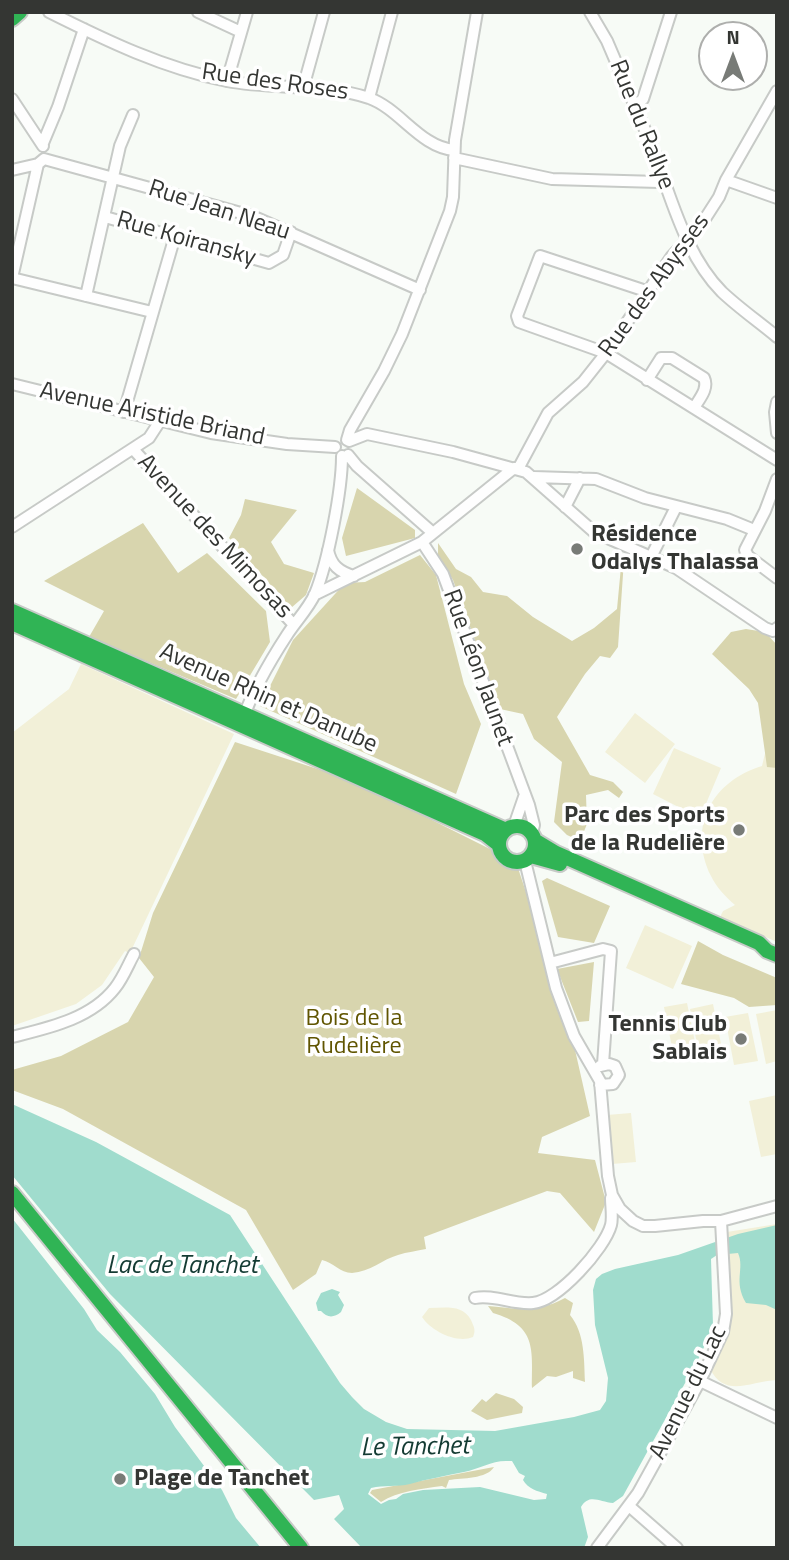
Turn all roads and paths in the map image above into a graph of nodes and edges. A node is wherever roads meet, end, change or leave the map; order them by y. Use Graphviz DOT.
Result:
graph roads {
  1 [pos="20,12"];
  2 [pos="49,12"];
  3 [pos="198,12"];
  4 [pos="247,12"];
  5 [pos="324,12"];
  6 [pos="392,12"];
  7 [pos="477,12"];
  8 [pos="590,12"];
  9 [pos="671,12"];
  10 [pos="12,19"];
  11 [pos="84,29"];
  12 [pos="241,32"];
  13 [pos="227,81"];
  14 [pos="303,88"];
  15 [pos="777,91"];
  16 [pos="369,98"];
  17 [pos="12,99"];
  18 [pos="634,107"];
  19 [pos="133,115"];
  20 [pos="43,143"];
  21 [pos="454,154"];
  22 [pos="41,161"];
  23 [pos="12,170"];
  24 [pos="114,178"];
  25 [pos="726,180"];
  26 [pos="659,182"];
  27 [pos="777,198"];
  28 [pos="104,217"];
  29 [pos="290,232"];
  30 [pos="175,236"];
  31 [pos="688,240"];
  32 [pos="12,278"];
  33 [pos="421,290"];
  34 [pos="649,292"];
  35 [pos="86,296"];
  36 [pos="152,312"];
  37 [pos="777,337"];
  38 [pos="606,353"];
  39 [pos="647,380"];
  40 [pos="12,384"];
  41 [pos="777,402"];
  42 [pos="694,408"];
  43 [pos="124,412"];
  44 [pos="160,421"];
  45 [pos="777,433"];
  46 [pos="348,441"];
  47 [pos="133,449"];
  48 [pos="342,453"];
  49 [pos="777,460"];
  50 [pos="516,468"];
  51 [pos="534,477"];
  52 [pos="580,478"];
  53 [pos="777,479"];
  54 [pos="565,507"];
  55 [pos="676,507"];
  56 [pos="12,527"];
  57 [pos="754,530"];
  58 [pos="433,533"];
  59 [pos="422,542"];
  60 [pos="328,547"];
  61 [pos="651,557"];
  62 [pos="354,576"];
  63 [pos="777,578"];
  64 [pos="314,595"];
  65 [pos="12,611"];
  66 [pos="12,623"];
  67 [pos="294,625"];
  68 [pos="777,628"];
  69 [pos="243,718"];
  70 [pos="524,797"];
  71 [pos="510,828"];
  72 [pos="534,837"];
  73 [pos="499,845"];
  74 [pos="528,858"];
  75 [pos="772,953"];
  76 [pos="134,954"];
  77 [pos="550,963"];
  78 [pos="12,1037"];
  79 [pos="603,1064"];
  80 [pos="595,1074"];
  81 [pos="600,1085"];
  82 [pos="12,1193"];
  83 [pos="611,1195"];
  84 [pos="777,1206"];
  85 [pos="629,1217"];
  86 [pos="721,1221"];
  87 [pos="611,1226"];
  88 [pos="475,1298"];
  89 [pos="700,1381"];
  90 [pos="777,1418"];
  91 [pos="629,1506"];
  92 [pos="300,1548"];
  93 [pos="597,1548"];
  94 [pos="677,1548"];
  1 -- 10 [label="street"];
  2 -- 11 [label="street, Rue des Roses"];
  3 -- 12 [label="street"];
  4 -- 12 [label="street"];
  5 -- 14 [label="street"];
  6 -- 16 [label="street"];
  7 -- 21 [label="street"];
  8 -- 18 [label="street, Rue du Rallye"];
  9 -- 18 [label="street"];
  11 -- 13 [label="street, Rue des Roses"];
  11 -- 20 [label="street"];
  12 -- 13 [label="street"];
  13 -- 14 [label="street, Rue des Roses"];
  14 -- 16 [label="street, Rue des Roses"];
  15 -- 25 [label="street, Rue des Abysses"];
  16 -- 21 [label="street, Rue des Roses"];
  17 -- 20 [label="street"];
  18 -- 26 [label="street, Rue du Rallye"];
  19 -- 24 [label="street"];
  20 -- 22 [label="street"];
  21 -- 26 [label="street, Rue des Roses"];
  21 -- 33 [label="street"];
  22 -- 23 [label="street, Rue Jean Neau"];
  22 -- 24 [label="street, Rue Jean Neau"];
  22 -- 32 [label="street"];
  24 -- 28 [label="street"];
  24 -- 29 [label="street, Rue Jean Neau"];
  25 -- 27 [label="street"];
  25 -- 31 [label="street, Rue des Abysses"];
  26 -- 31 [label="street, Rue du Rallye"];
  28 -- 30 [label="street, Rue Koiransky"];
  28 -- 35 [label="street"];
  29 -- 30 [label="street, Rue Koiransky"];
  29 -- 33 [label="street, Rue Jean Neau"];
  30 -- 36 [label="street"];
  31 -- 34 [label="street, Rue des Abysses"];
  31 -- 37 [label="street, Rue du Rallye"];
  32 -- 35 [label="street"];
  33 -- 46 [label="street"];
  34 -- 38 [label="street, Rue des Abysses"];
  34 -- 38 [label="street"];
  35 -- 36 [label="street"];
  36 -- 43 [label="street"];
  38 -- 39 [label="street"];
  38 -- 50 [label="street, Rue des Abysses"];
  39 -- 42 [label="street"];
  39 -- 42 [label="street"];
  40 -- 43 [label="street, Avenue Aristide Briand"];
  41 -- 45 [label="street"];
  42 -- 49 [label="street"];
  43 -- 44 [label="street, Avenue Aristide Briand"];
  44 -- 47 [label="street"];
  44 -- 48 [label="street, Avenue Aristide Briand"];
  46 -- 48 [label="street"];
  46 -- 50 [label="street"];
  47 -- 56 [label="street"];
  47 -- 67 [label="street, Avenue des Mimosas"];
  48 -- 58 [label="street"];
  48 -- 60 [label="street"];
  50 -- 51 [label="street"];
  50 -- 58 [label="street, Rue des Abysses"];
  51 -- 52 [label="street"];
  51 -- 54 [label="street"];
  52 -- 54 [label="street"];
  52 -- 55 [label="street"];
  53 -- 57 [label="street"];
  54 -- 61 [label="street"];
  55 -- 57 [label="street"];
  55 -- 61 [label="street"];
  57 -- 63 [label="street"];
  58 -- 59 [label="street, Rue des Abysses"];
  59 -- 62 [label="street, Rue des Abysses"];
  59 -- 70 [label="street, Rue Léon Jaunet"];
  60 -- 62 [label="street"];
  60 -- 64 [label="street"];
  61 -- 68 [label="street"];
  62 -- 64 [label="street, Rue des Abysses"];
  64 -- 67 [label="street"];
  65 -- 69 [label="street, Avenue Rhin et Danube"];
  66 -- 69 [label="street, Avenue Rhin et Danube"];
  67 -- 69 [label="street"];
  69 -- 71 [label="street, Avenue Rhin et Danube"];
  69 -- 73 [label="street, Avenue Rhin et Danube"];
  70 -- 71 [label="street"];
  70 -- 72 [label="street, Rue Léon Jaunet"];
  71 -- 72 [label="street"];
  71 -- 73 [label="street"];
  72 -- 74 [label="street"];
  72 -- 75 [label="street"];
  73 -- 74 [label="street"];
  74 -- 75 [label="street"];
  74 -- 77 [label="street"];
  76 -- 78 [label="street"];
  77 -- 79 [label="street"];
  77 -- 80 [label="street"];
  79 -- 80 [label="street"];
  79 -- 81 [label="street"];
  80 -- 81 [label="street"];
  81 -- 83 [label="street"];
  82 -- 92 [label="street"];
  83 -- 85 [label="street"];
  83 -- 87 [label="street"];
  84 -- 86 [label="street"];
  85 -- 86 [label="street"];
  85 -- 87 [label="street"];
  86 -- 89 [label="street, Avenue du Lac"];
  87 -- 88 [label="street"];
  89 -- 90 [label="street"];
  89 -- 91 [label="street, Avenue du Lac"];
  91 -- 93 [label="street, Avenue du Lac"];
  91 -- 94 [label="street"];
}
